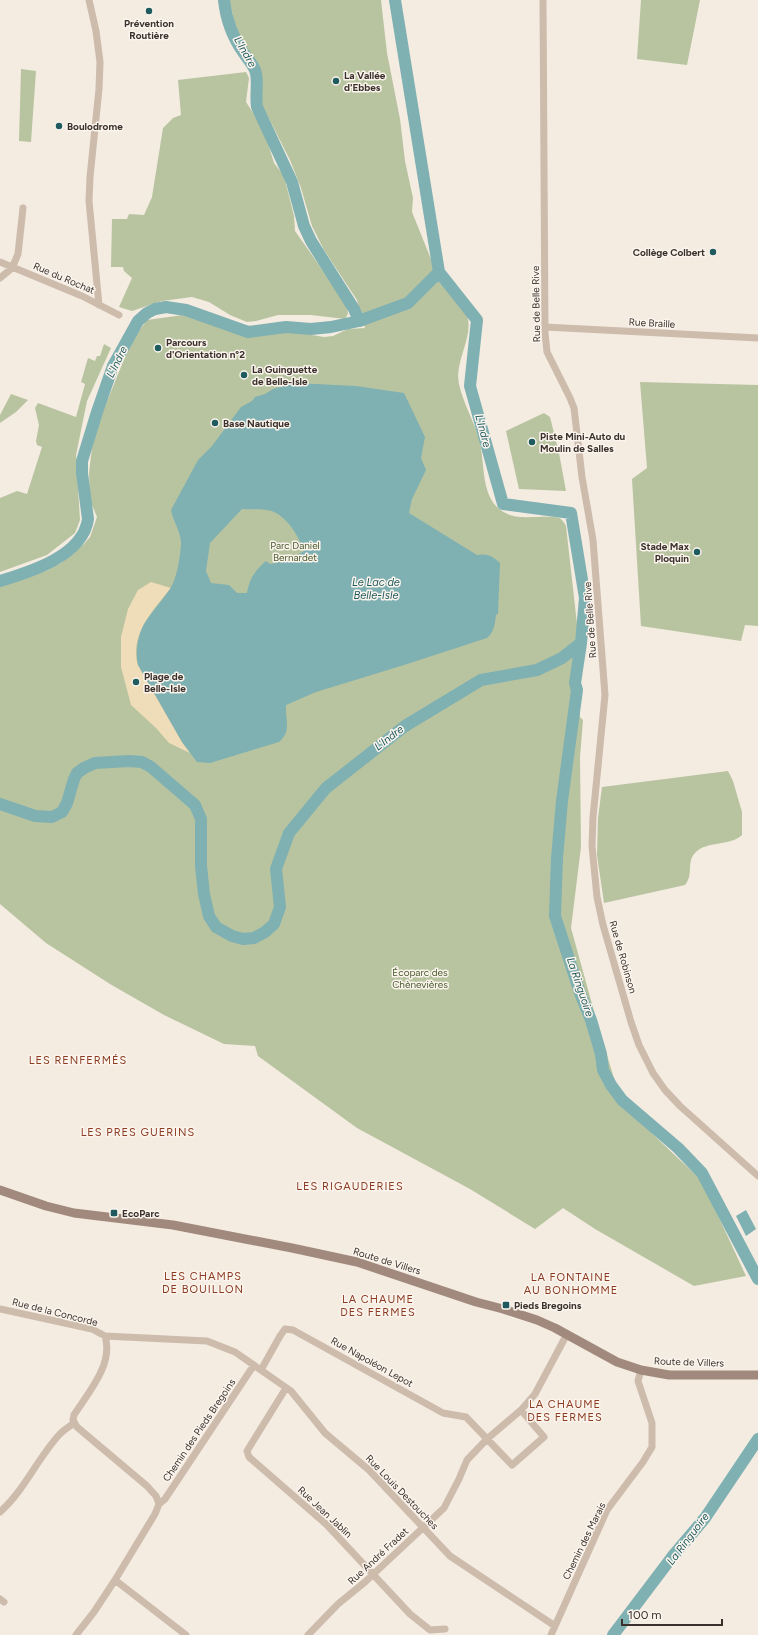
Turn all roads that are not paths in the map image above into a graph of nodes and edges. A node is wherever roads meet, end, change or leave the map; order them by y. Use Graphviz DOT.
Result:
graph roads {
  1 [pos="89,0"];
  2 [pos="543,0"];
  3 [pos="24,208"];
  4 [pos="0,262"];
  5 [pos="12,268"];
  6 [pos="0,278"];
  7 [pos="99,305"];
  8 [pos="119,315"];
  9 [pos="545,327"];
  10 [pos="758,338"];
  11 [pos="605,695"];
  12 [pos="758,1176"];
  13 [pos="0,1190"];
  14 [pos="0,1309"];
  15 [pos="567,1334"];
  16 [pos="105,1336"];
  17 [pos="254,1365"];
  18 [pos="261,1370"];
  19 [pos="641,1370"];
  20 [pos="758,1375"];
  21 [pos="286,1388"];
  22 [pos="521,1410"];
  23 [pos="74,1423"];
  24 [pos="487,1439"];
  25 [pos="159,1504"];
  26 [pos="0,1512"];
  27 [pos="422,1528"];
  28 [pos="373,1575"];
  29 [pos="115,1580"];
  30 [pos="555,1626"];
  31 [pos="444,1628"];
  32 [pos="76,1635"];
  33 [pos="186,1635"];
  34 [pos="308,1635"];
  35 [pos="551,1635"];
  1 -- 7 [label="street"];
  2 -- 9 [label="street, Rue de Belle Rive"];
  3 -- 5 [label="street"];
  4 -- 5 [label="street, Rue du Rochat"];
  5 -- 6 [label="street"];
  5 -- 7 [label="street, Rue du Rochat"];
  7 -- 8 [label="street, Rue du Rochat"];
  9 -- 10 [label="street, Rue Braille"];
  9 -- 11 [label="street, Rue de Belle Rive"];
  11 -- 12 [label="street, Rue de Robinson"];
  13 -- 15 [label="main road, Route de Villers"];
  14 -- 16 [label="street, Rue de la Concorde"];
  15 -- 19 [label="main road, Route de Villers"];
  15 -- 22 [label="street, Rue André Fradet"];
  16 -- 17 [label="street, Rue Louis Destouches"];
  16 -- 23 [label="street"];
  17 -- 18 [label="street, Rue Louis Destouches"];
  17 -- 25 [label="street, Chemin des Pieds Bregoins"];
  18 -- 21 [label="street, Rue Louis Destouches"];
  18 -- 24 [label="street, Rue Napoléon Lepot"];
  19 -- 20 [label="main road, Route de Villers"];
  19 -- 30 [label="street, Chemin des Marais"];
  21 -- 27 [label="street, Rue Louis Destouches"];
  21 -- 28 [label="street, Rue Jean Jablin"];
  22 -- 24 [label="street, Rue André Fradet"];
  22 -- 24 [label="street"];
  23 -- 25 [label="street"];
  23 -- 26 [label="street"];
  24 -- 27 [label="street, Rue André Fradet"];
  25 -- 29 [label="street, Chemin des Pieds Bregoins"];
  27 -- 28 [label="street, Rue André Fradet"];
  27 -- 30 [label="street, Rue Louis Destouches"];
  28 -- 31 [label="street, Rue Jean Jablin"];
  28 -- 34 [label="street, Rue André Fradet"];
  29 -- 32 [label="street, Chemin des Pieds Bregoins"];
  29 -- 33 [label="street"];
  30 -- 35 [label="street, Chemin des Marais"];
}
